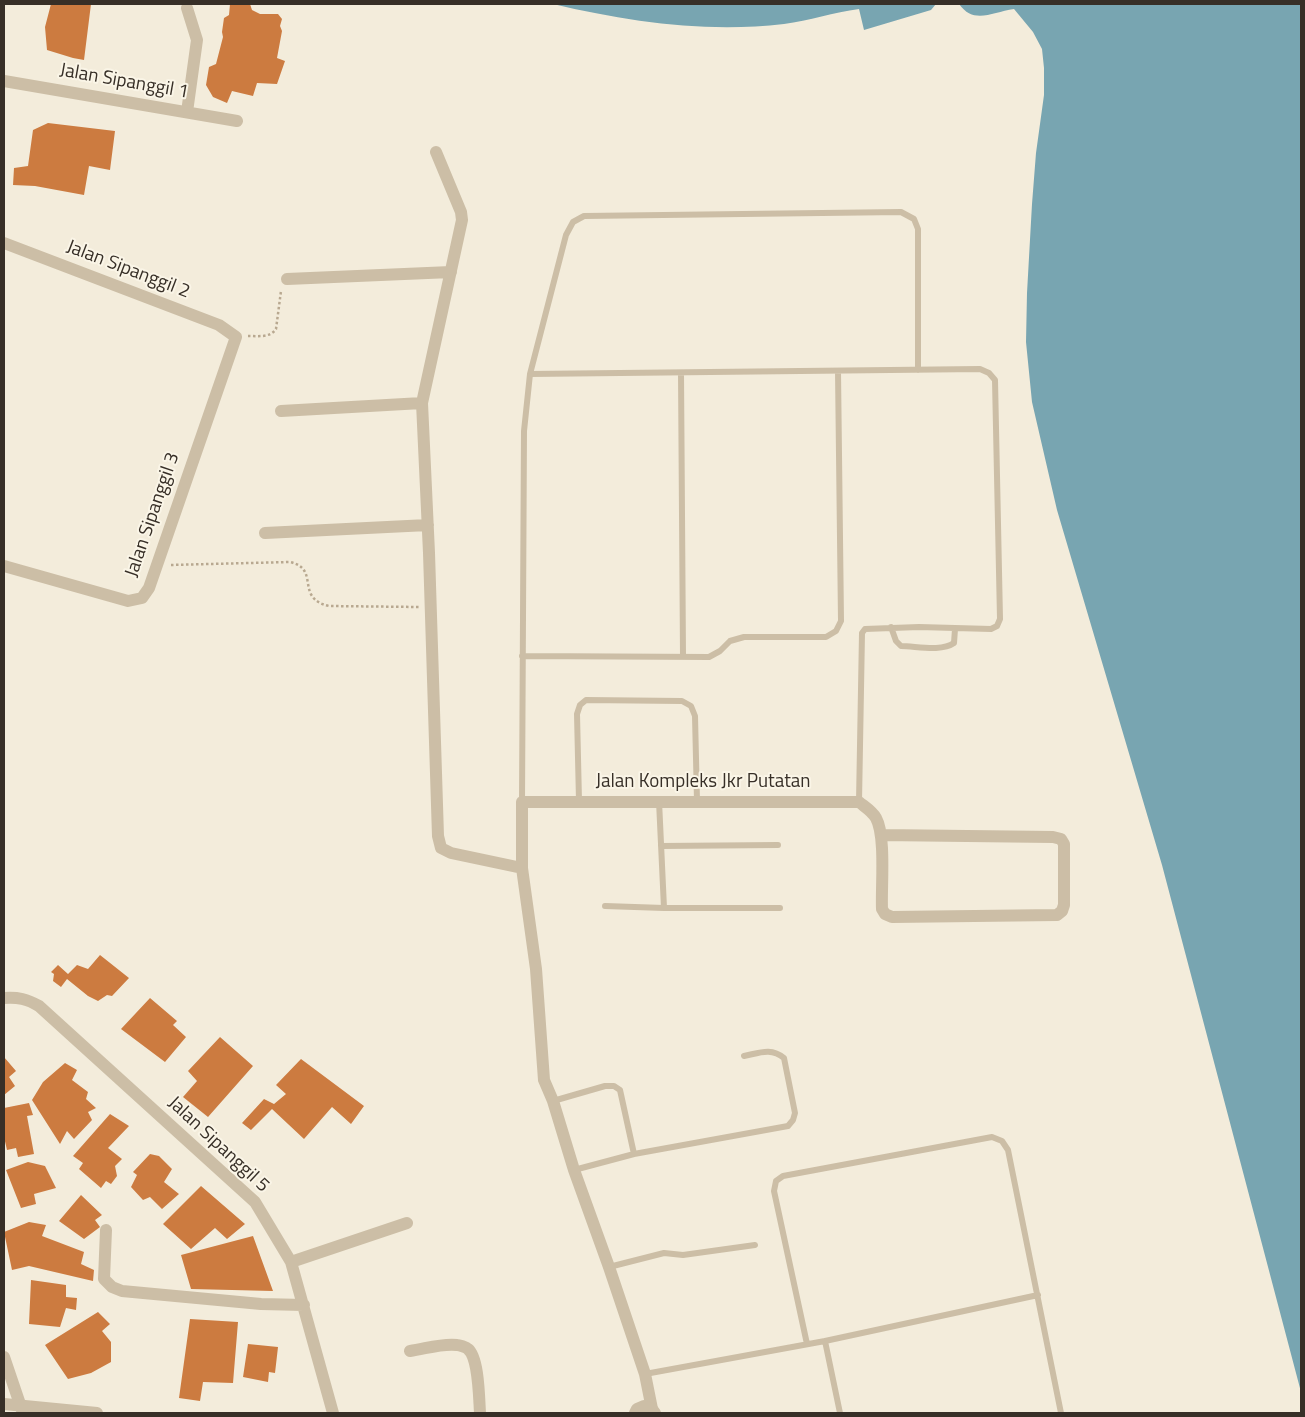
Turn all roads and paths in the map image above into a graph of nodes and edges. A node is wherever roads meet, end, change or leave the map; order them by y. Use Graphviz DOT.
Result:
graph roads {
  1 [pos="187,8"];
  2 [pos="4,81"];
  3 [pos="187,112"];
  4 [pos="237,121"];
  5 [pos="436,152"];
  6 [pos="4,243"];
  7 [pos="451,272"];
  8 [pos="287,279"];
  9 [pos="236,337"];
  10 [pos="918,370"];
  11 [pos="838,371"];
  12 [pos="681,373"];
  13 [pos="530,374"];
  14 [pos="422,403"];
  15 [pos="281,412"];
  16 [pos="428,525"];
  17 [pos="265,533"];
  18 [pos="4,566"];
  19 [pos="156,566"];
  20 [pos="430,608"];
  21 [pos="891,627"];
  22 [pos="955,628"];
  23 [pos="522,656"];
  24 [pos="682,656"];
  25 [pos="579,801"];
  26 [pos="659,801"];
  27 [pos="697,801"];
  28 [pos="522,802"];
  29 [pos="859,802"];
  30 [pos="881,835"];
  31 [pos="778,845"];
  32 [pos="661,846"];
  33 [pos="522,868"];
  34 [pos="605,906"];
  35 [pos="664,908"];
  36 [pos="780,908"];
  37 [pos="4,998"];
  38 [pos="744,1056"];
  39 [pos="553,1101"];
  40 [pos="634,1154"];
  41 [pos="574,1170"];
  42 [pos="407,1222"];
  43 [pos="106,1230"];
  44 [pos="755,1245"];
  45 [pos="291,1262"];
  46 [pos="609,1267"];
  47 [pos="1038,1295"];
  48 [pos="304,1305"];
  49 [pos="824,1341"];
  50 [pos="807,1344"];
  51 [pos="410,1351"];
  52 [pos="4,1357"];
  53 [pos="645,1374"];
  54 [pos="4,1404"];
  55 [pos="22,1409"];
  56 [pos="637,1411"];
  57 [pos="653,1411"];
  58 [pos="97,1413"];
  59 [pos="333,1413"];
  60 [pos="480,1413"];
  61 [pos="623,1413"];
  62 [pos="840,1413"];
  63 [pos="1061,1413"];
  1 -- 3 [label="street"];
  2 -- 3 [label="street, Jalan Sipanggil 1"];
  3 -- 4 [label="street, Jalan Sipanggil 1"];
  5 -- 7 [label="street"];
  6 -- 9 [label="street, Jalan Sipanggil 2"];
  7 -- 8 [label="street"];
  7 -- 14 [label="street"];
  8 -- 9 [label="path"];
  9 -- 19 [label="street, Jalan Sipanggil 3"];
  10 -- 11 [label="lane"];
  10 -- 13 [label="lane"];
  10 -- 22 [label="lane"];
  11 -- 12 [label="lane"];
  11 -- 24 [label="lane"];
  12 -- 13 [label="lane"];
  12 -- 24 [label="lane"];
  13 -- 23 [label="lane"];
  14 -- 15 [label="street"];
  14 -- 16 [label="street"];
  16 -- 17 [label="street"];
  16 -- 20 [label="street"];
  18 -- 19 [label="street, Jalan Sipanggil 3"];
  19 -- 20 [label="path"];
  20 -- 33 [label="street"];
  21 -- 22 [label="lane"];
  21 -- 22 [label="lane"];
  21 -- 29 [label="lane"];
  23 -- 24 [label="lane"];
  23 -- 28 [label="lane"];
  25 -- 26 [label="street, Jalan Kompleks Jkr Putatan"];
  25 -- 27 [label="lane"];
  25 -- 28 [label="street, Jalan Kompleks Jkr Putatan"];
  26 -- 27 [label="street, Jalan Kompleks Jkr Putatan"];
  26 -- 32 [label="lane"];
  27 -- 29 [label="street, Jalan Kompleks Jkr Putatan"];
  28 -- 33 [label="street"];
  29 -- 30 [label="street"];
  30 -- 30 [label="street"];
  31 -- 32 [label="lane"];
  32 -- 35 [label="lane"];
  33 -- 39 [label="street"];
  34 -- 35 [label="lane"];
  35 -- 36 [label="lane"];
  37 -- 45 [label="street, Jalan Sipanggil 5"];
  38 -- 40 [label="lane"];
  39 -- 40 [label="lane"];
  39 -- 41 [label="street"];
  40 -- 41 [label="lane"];
  41 -- 46 [label="street"];
  42 -- 45 [label="street"];
  43 -- 48 [label="street"];
  44 -- 46 [label="lane"];
  45 -- 48 [label="street, Jalan Sipanggil 5"];
  46 -- 53 [label="street"];
  47 -- 49 [label="lane"];
  47 -- 50 [label="lane"];
  47 -- 63 [label="lane"];
  48 -- 59 [label="street, Jalan Sipanggil 5"];
  49 -- 50 [label="lane"];
  49 -- 62 [label="lane"];
  50 -- 53 [label="lane"];
  51 -- 60 [label="street"];
  52 -- 55 [label="street"];
  53 -- 56 [label="street"];
  53 -- 57 [label="street"];
  54 -- 55 [label="street"];
  55 -- 58 [label="street"];
  56 -- 57 [label="street"];
  56 -- 61 [label="street"];
}
